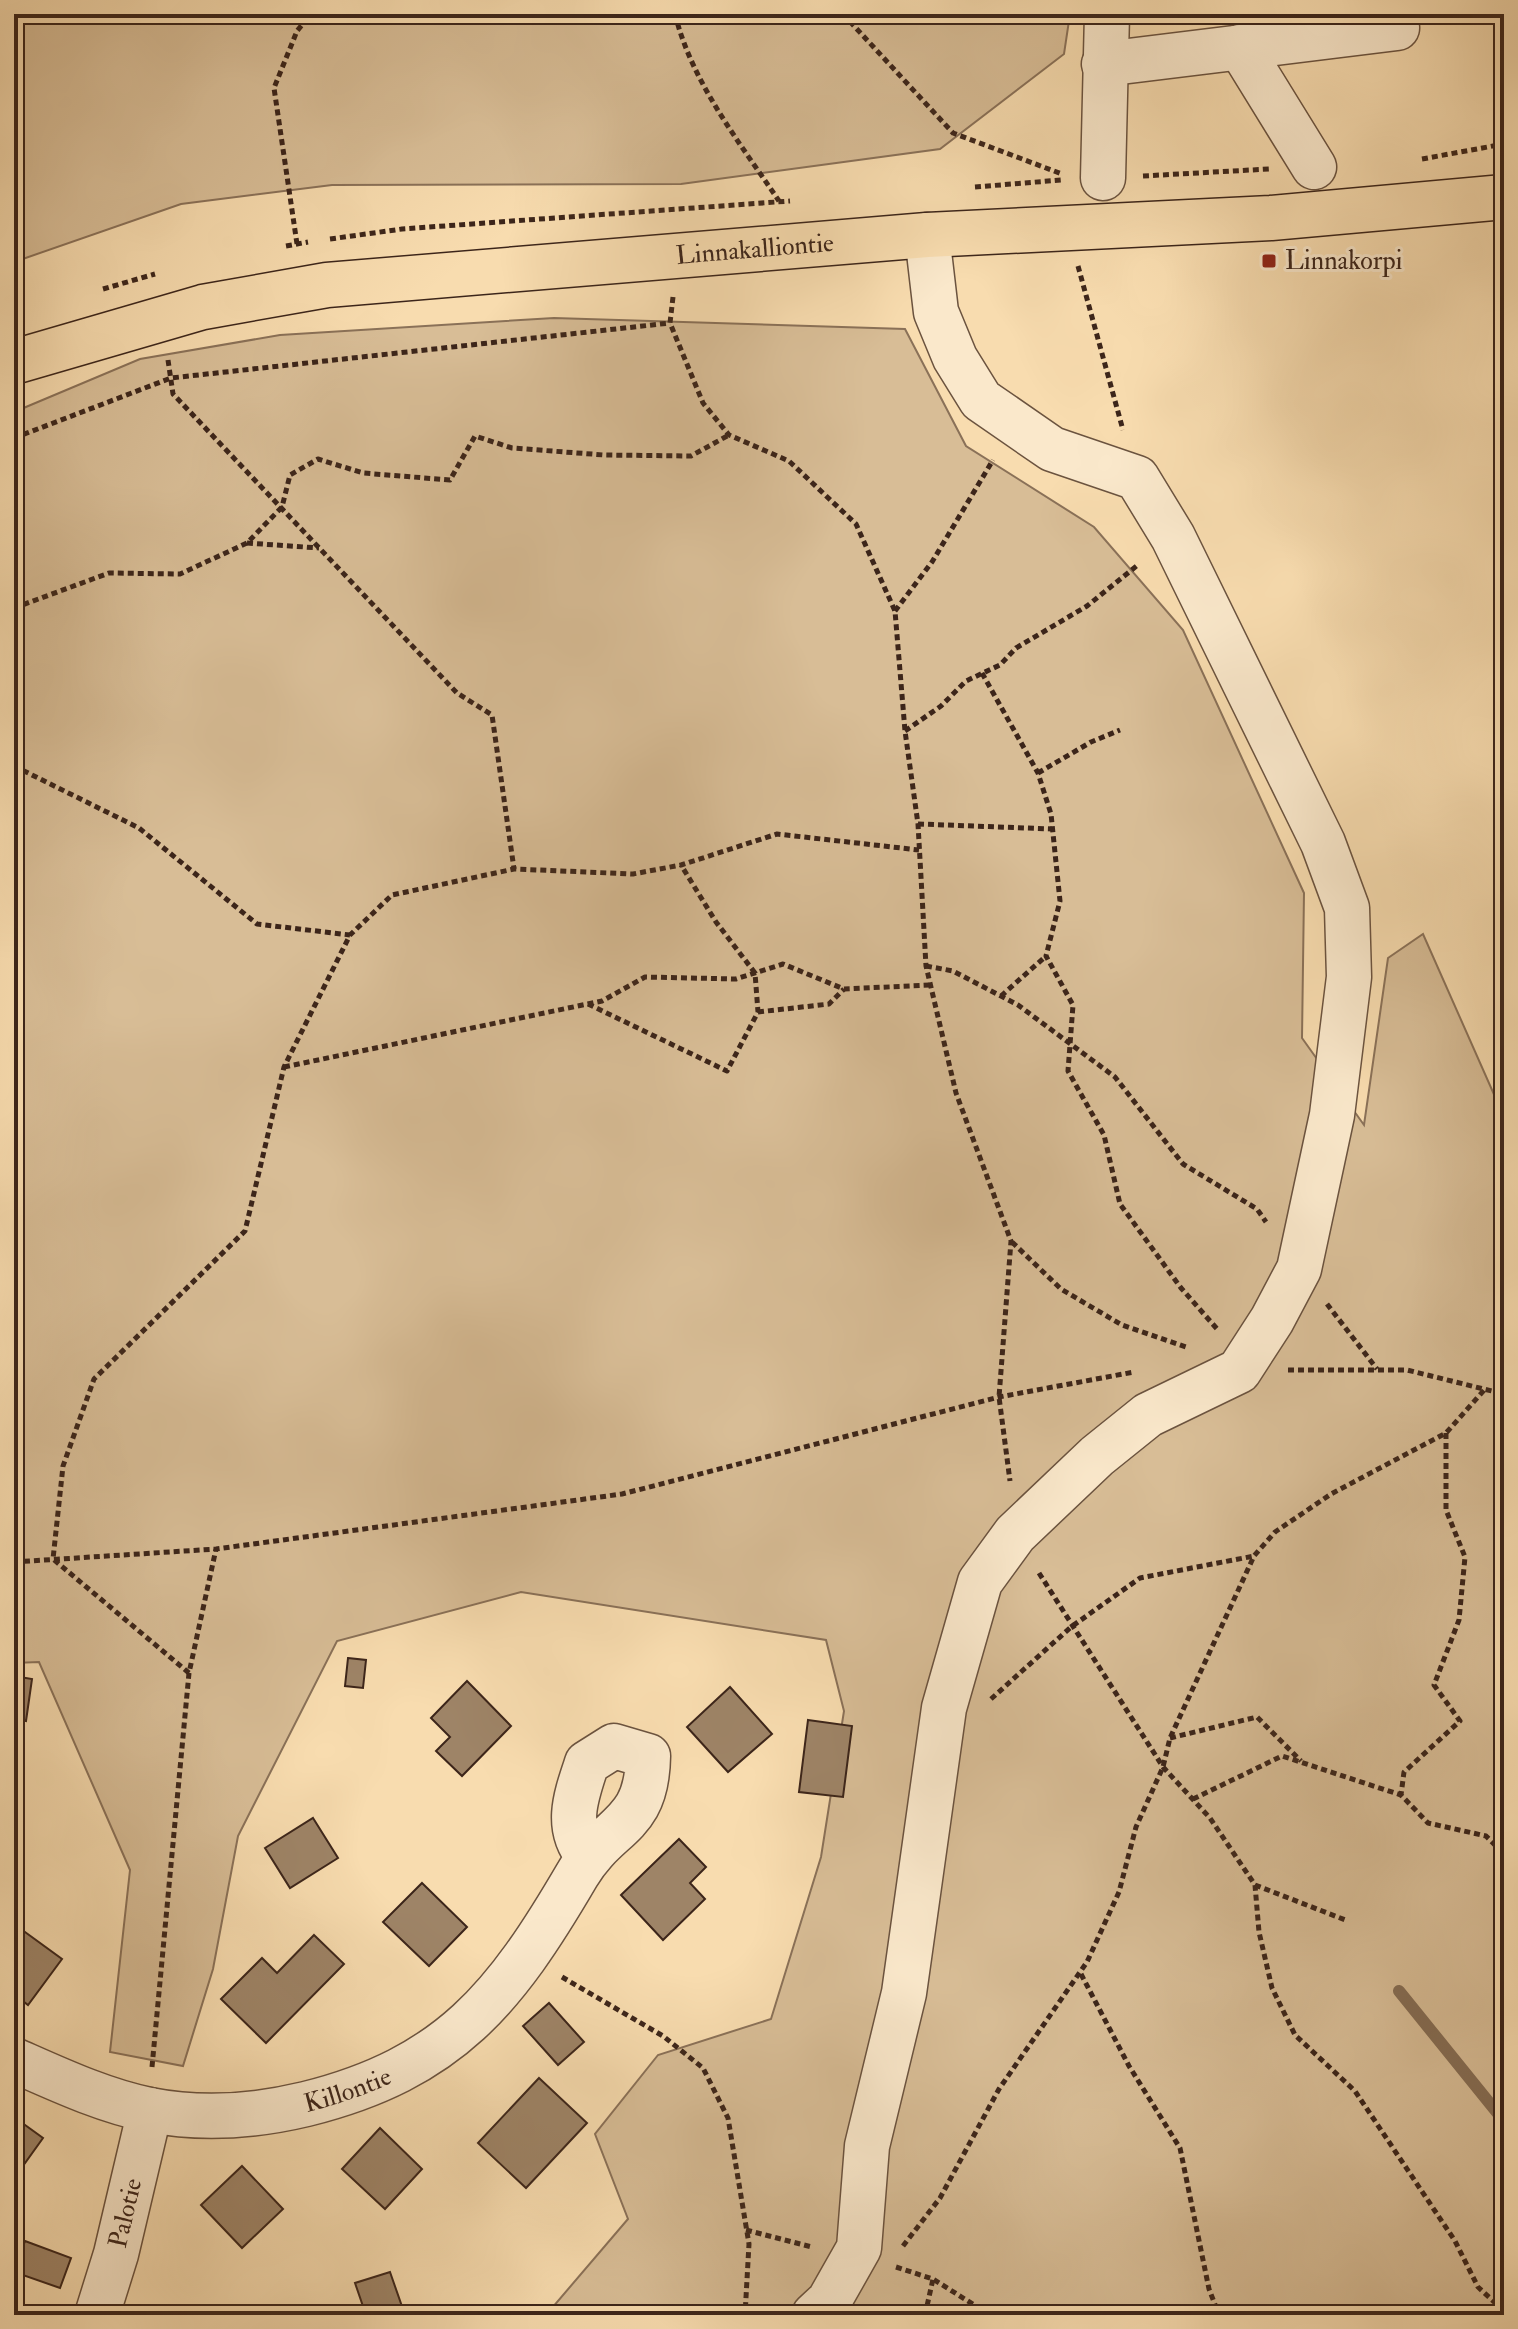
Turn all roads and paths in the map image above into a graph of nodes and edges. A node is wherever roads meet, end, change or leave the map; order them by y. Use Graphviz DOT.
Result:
graph roads {
  1 [pos="311,14"];
  2 [pos="675,14"];
  3 [pos="843,14"];
  4 [pos="1107,14"];
  5 [pos="1397,28"];
  6 [pos="1240,47"];
  7 [pos="1104,64"];
  8 [pos="1314,167"];
  9 [pos="1090,178"];
  10 [pos="1504,197"];
  11 [pos="779,202"];
  12 [pos="927,235"];
  13 [pos="297,244"];
  14 [pos="677,256"];
  15 [pos="1078,269"];
  16 [pos="133,279"];
  17 [pos="150,320"];
  18 [pos="670,323"];
  19 [pos="14,362"];
  20 [pos="171,378"];
  21 [pos="1013,424"];
  22 [pos="729,435"];
  23 [pos="14,438"];
  24 [pos="1137,478"];
  25 [pos="282,507"];
  26 [pos="247,543"];
  27 [pos="320,548"];
  28 [pos="1139,564"];
  29 [pos="14,608"];
  30 [pos="895,611"];
  31 [pos="982,673"];
  32 [pos="1120,730"];
  33 [pos="905,731"];
  34 [pos="14,766"];
  35 [pos="1038,773"];
  36 [pos="918,824"];
  37 [pos="1052,829"];
  38 [pos="919,850"];
  39 [pos="681,865"];
  40 [pos="514,869"];
  41 [pos="350,935"];
  42 [pos="1046,956"];
  43 [pos="926,966"];
  44 [pos="755,973"];
  45 [pos="930,985"];
  46 [pos="844,989"];
  47 [pos="1001,996"];
  48 [pos="588,1004"];
  49 [pos="758,1012"];
  50 [pos="1069,1043"];
  51 [pos="284,1067"];
  52 [pos="1011,1241"];
  53 [pos="1299,1269"];
  54 [pos="1242,1366"];
  55 [pos="1378,1370"];
  56 [pos="1138,1372"];
  57 [pos="1487,1387"];
  58 [pos="1504,1394"];
  59 [pos="999,1397"];
  60 [pos="1446,1433"];
  61 [pos="1015,1534"];
  62 [pos="216,1549"];
  63 [pos="1254,1556"];
  64 [pos="53,1559"];
  65 [pos="14,1562"];
  66 [pos="1071,1627"];
  67 [pos="189,1673"];
  68 [pos="1170,1738"];
  69 [pos="941,1746"];
  70 [pos="1302,1762"];
  71 [pos="1163,1767"];
  72 [pos="1401,1795"];
  73 [pos="1193,1799"];
  74 [pos="1504,1854"];
  75 [pos="588,1856"];
  76 [pos="1255,1885"];
  77 [pos="1348,1921"];
  78 [pos="1081,1974"];
  79 [pos="580,1987"];
  80 [pos="14,2060"];
  81 [pos="150,2110"];
  82 [pos="746,2230"];
  83 [pos="854,2258"];
  84 [pos="933,2279"];
  85 [pos="1504,2311"];
  86 [pos="97,2315"];
  87 [pos="745,2315"];
  88 [pos="814,2315"];
  89 [pos="925,2315"];
  90 [pos="990,2315"];
  91 [pos="1219,2315"];
  1 -- 13 [label="path"];
  2 -- 11 [label="path"];
  3 -- 9 [label="path"];
  4 -- 7 [label="street"];
  5 -- 6 [label="street"];
  6 -- 7 [label="street"];
  6 -- 8 [label="street"];
  7 -- 9 [label="street"];
  10 -- 12 [label="main road, Linnakalliontie"];
  12 -- 14 [label="main road, Linnakalliontie"];
  12 -- 21 [label="street"];
  14 -- 17 [label="main road, Linnakalliontie"];
  14 -- 18 [label="path"];
  15 -- 24 [label="path"];
  16 -- 17 [label="path"];
  17 -- 19 [label="main road, Linnakalliontie"];
  17 -- 20 [label="path"];
  18 -- 20 [label="path"];
  18 -- 22 [label="path"];
  20 -- 23 [label="path"];
  20 -- 25 [label="path"];
  21 -- 24 [label="street"];
  21 -- 30 [label="path"];
  22 -- 25 [label="path"];
  22 -- 30 [label="path"];
  24 -- 53 [label="street"];
  25 -- 26 [label="path"];
  25 -- 27 [label="path"];
  26 -- 27 [label="path"];
  26 -- 29 [label="path"];
  27 -- 40 [label="path"];
  28 -- 31 [label="path"];
  30 -- 33 [label="path"];
  31 -- 33 [label="path"];
  31 -- 35 [label="path"];
  32 -- 35 [label="path"];
  33 -- 36 [label="path"];
  34 -- 41 [label="path"];
  35 -- 37 [label="path"];
  36 -- 37 [label="path"];
  36 -- 38 [label="path"];
  37 -- 42 [label="path"];
  38 -- 39 [label="path"];
  38 -- 43 [label="path"];
  39 -- 40 [label="path"];
  39 -- 44 [label="path"];
  40 -- 41 [label="path"];
  41 -- 51 [label="path"];
  42 -- 47 [label="path"];
  42 -- 50 [label="path"];
  43 -- 45 [label="path"];
  43 -- 47 [label="path"];
  44 -- 46 [label="path"];
  44 -- 48 [label="path"];
  44 -- 49 [label="path"];
  45 -- 46 [label="path"];
  45 -- 52 [label="path"];
  46 -- 49 [label="path"];
  47 -- 50 [label="path"];
  48 -- 49 [label="path"];
  48 -- 51 [label="path"];
  50 -- 53 [label="path"];
  50 -- 54 [label="path"];
  51 -- 64 [label="path"];
  52 -- 54 [label="path"];
  52 -- 59 [label="path"];
  53 -- 54 [label="street"];
  53 -- 55 [label="path"];
  54 -- 55 [label="path"];
  54 -- 61 [label="street"];
  55 -- 57 [label="path"];
  56 -- 59 [label="path"];
  57 -- 58 [label="path"];
  57 -- 60 [label="path"];
  59 -- 61 [label="path"];
  59 -- 62 [label="path"];
  60 -- 63 [label="path"];
  60 -- 72 [label="path"];
  61 -- 66 [label="path"];
  61 -- 69 [label="street"];
  62 -- 64 [label="path"];
  62 -- 67 [label="path"];
  63 -- 66 [label="path"];
  63 -- 68 [label="path"];
  64 -- 65 [label="path"];
  64 -- 67 [label="path"];
  66 -- 69 [label="path"];
  66 -- 71 [label="path"];
  67 -- 81 [label="path"];
  68 -- 70 [label="path"];
  68 -- 71 [label="path"];
  69 -- 83 [label="street"];
  70 -- 72 [label="path"];
  70 -- 73 [label="path"];
  71 -- 73 [label="path"];
  71 -- 78 [label="path"];
  72 -- 74 [label="path"];
  73 -- 76 [label="path"];
  75 -- 81 [label="street, Killontie"];
  76 -- 77 [label="path"];
  76 -- 85 [label="path"];
  78 -- 84 [label="path"];
  78 -- 91 [label="path"];
  79 -- 82 [label="path"];
  80 -- 81 [label="street, Killontie"];
  81 -- 86 [label="street, Palotie"];
  82 -- 83 [label="path"];
  82 -- 87 [label="path"];
  83 -- 88 [label="street"];
  84 -- 89 [label="path"];
  84 -- 90 [label="path"];
}
